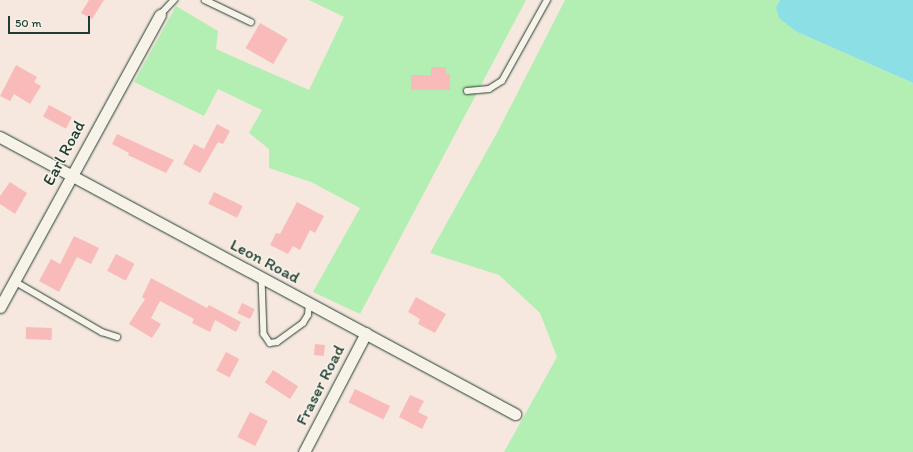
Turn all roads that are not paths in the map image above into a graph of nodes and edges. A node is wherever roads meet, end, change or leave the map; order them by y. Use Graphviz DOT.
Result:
graph roads {
  1 [pos="174,0"];
  2 [pos="205,0"];
  3 [pos="547,0"];
  4 [pos="160,15"];
  5 [pos="251,22"];
  6 [pos="467,91"];
  7 [pos="0,137"];
  8 [pos="72,175"];
  9 [pos="262,278"];
  10 [pos="14,281"];
  11 [pos="309,304"];
  12 [pos="0,307"];
  13 [pos="366,333"];
  14 [pos="117,337"];
  15 [pos="515,414"];
  16 [pos="304,452"];
  1 -- 4 [label="lane"];
  2 -- 5 [label="lane"];
  3 -- 6 [label="lane"];
  4 -- 8 [label="street, Earl Road"];
  7 -- 8 [label="street, Leon Road"];
  8 -- 9 [label="street, Leon Road"];
  8 -- 10 [label="street, Earl Road"];
  9 -- 11 [label="street, Leon Road"];
  9 -- 11 [label="lane"];
  10 -- 12 [label="street, Earl Road"];
  10 -- 14 [label="lane"];
  11 -- 13 [label="street, Leon Road"];
  13 -- 15 [label="street, Leon Road"];
  13 -- 16 [label="street, Fraser Road"];
}
